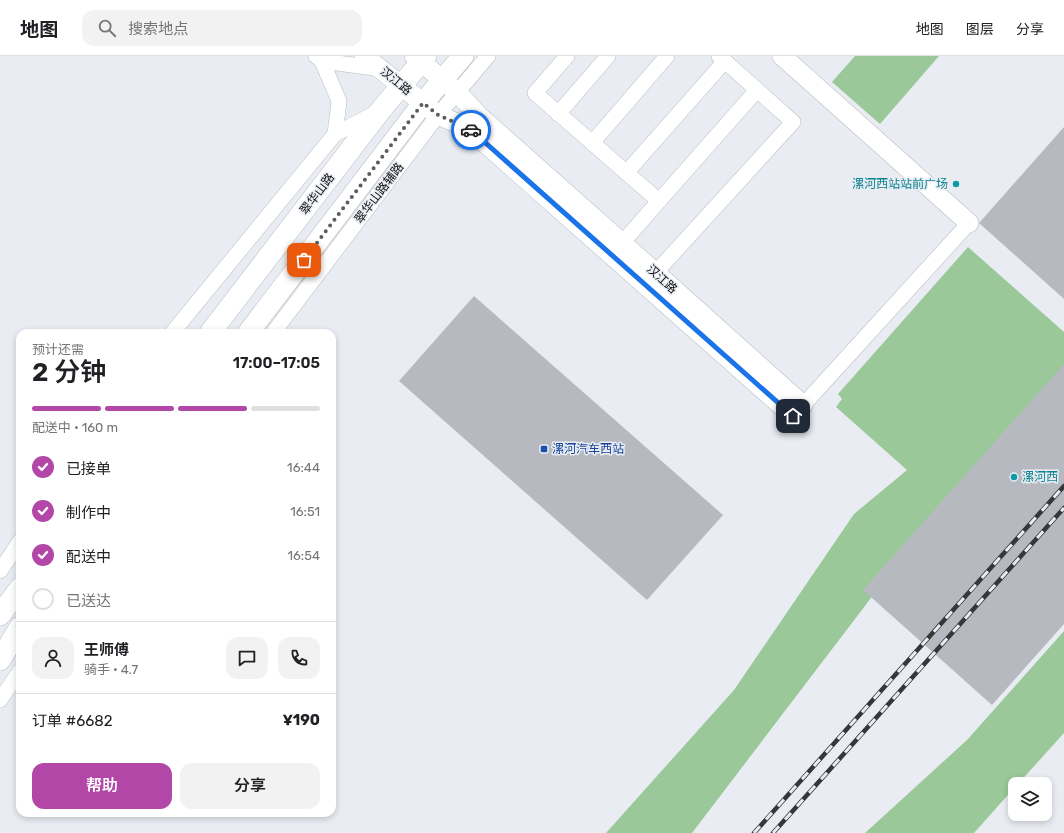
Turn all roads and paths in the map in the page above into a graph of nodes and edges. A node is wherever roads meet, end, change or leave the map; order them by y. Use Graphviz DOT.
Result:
graph roads {
  1 [pos="364,56"];
  2 [pos="463,56"];
  3 [pos="488,56"];
  4 [pos="567,56"];
  5 [pos="608,56"];
  6 [pos="667,56"];
  7 [pos="782,56"];
  8 [pos="319,58"];
  9 [pos="420,58"];
  10 [pos="722,58"];
  11 [pos="382,69"];
  12 [pos="402,86"];
  13 [pos="450,86"];
  14 [pos="757,90"];
  15 [pos="431,109"];
  16 [pos="380,111"];
  17 [pos="558,114"];
  18 [pos="335,134"];
  19 [pos="592,143"];
  20 [pos="626,173"];
  21 [pos="659,201"];
  22 [pos="969,222"];
  23 [pos="617,249"];
  24 [pos="651,279"];
  25 [pos="175,329"];
  26 [pos="213,329"];
  27 [pos="251,329"];
  28 [pos="276,329"];
  29 [pos="798,411"];
  30 [pos="16,547"];
  31 [pos="0,571"];
  32 [pos="16,593"];
  33 [pos="0,615"];
  34 [pos="16,634"];
  35 [pos="0,660"];
  36 [pos="16,677"];
  37 [pos="0,700"];
  1 -- 11 [label="street, 汉江路"];
  2 -- 13 [label="main road"];
  3 -- 13 [label="street"];
  4 -- 17 [label="street"];
  5 -- 17 [label="street"];
  6 -- 19 [label="street"];
  7 -- 22 [label="street"];
  8 -- 11 [label="street"];
  8 -- 18 [label="street"];
  9 -- 12 [label="main road, 翠华山路"];
  9 -- 13 [label="street, 汉江路"];
  10 -- 14 [label="street"];
  10 -- 20 [label="street"];
  11 -- 12 [label="street, 汉江路"];
  12 -- 15 [label="street, 汉江路"];
  12 -- 16 [label="main road, 翠华山路"];
  13 -- 15 [label="main road"];
  13 -- 23 [label="street, 汉江路"];
  14 -- 21 [label="street"];
  14 -- 24 [label="street"];
  15 -- 23 [label="street, 汉江路"];
  15 -- 27 [label="main road"];
  15 -- 28 [label="street, 翠华山路辅路"];
  16 -- 18 [label="street"];
  16 -- 26 [label="main road, 翠华山路"];
  17 -- 19 [label="street"];
  18 -- 25 [label="street"];
  19 -- 20 [label="street"];
  20 -- 21 [label="street"];
  21 -- 23 [label="street"];
  22 -- 29 [label="street"];
  23 -- 24 [label="street, 汉江路"];
  24 -- 29 [label="street, 汉江路"];
  30 -- 31 [label="street"];
  32 -- 33 [label="main road"];
  34 -- 35 [label="main road"];
  36 -- 37 [label="street"];
}
